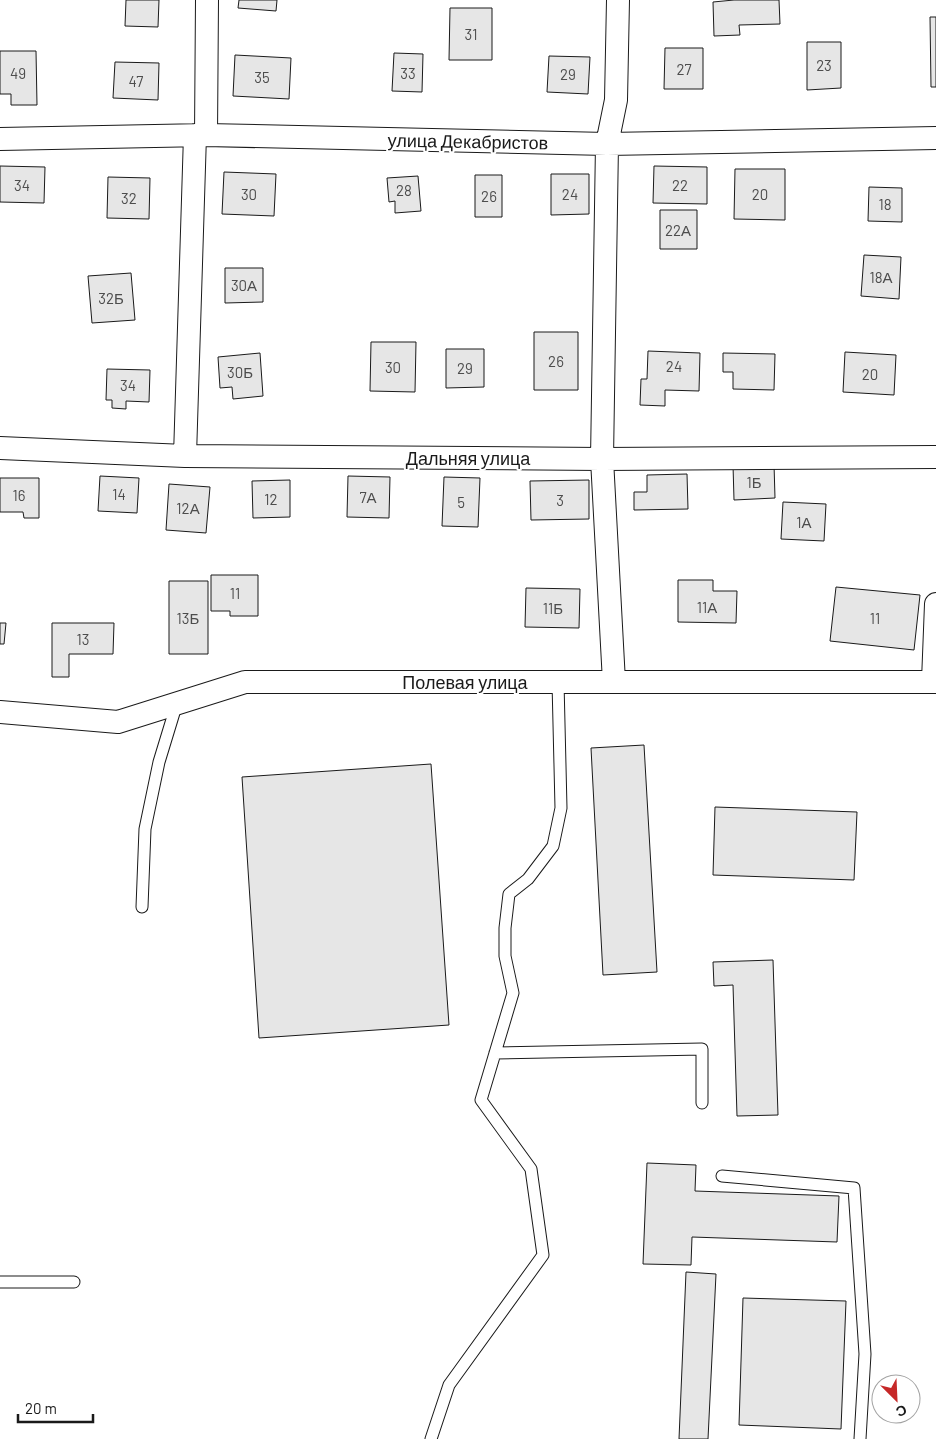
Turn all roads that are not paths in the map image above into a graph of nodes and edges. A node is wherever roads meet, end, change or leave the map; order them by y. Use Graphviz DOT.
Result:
graph roads {
  1 [pos="207,0"];
  2 [pos="618,0"];
  3 [pos="200,135"];
  4 [pos="936,138"];
  5 [pos="0,139"];
  6 [pos="607,144"];
  7 [pos="0,448"];
  8 [pos="184,456"];
  9 [pos="936,457"];
  10 [pos="602,459"];
  11 [pos="936,604"];
  12 [pos="558,682"];
  13 [pos="614,682"];
  14 [pos="934,682"];
  15 [pos="177,703"];
  16 [pos="0,712"];
  17 [pos="142,906"];
  18 [pos="495,1053"];
  19 [pos="702,1103"];
  20 [pos="722,1176"];
  21 [pos="0,1282"];
  22 [pos="74,1282"];
  23 [pos="430,1439"];
  24 [pos="860,1439"];
  1 -- 3 [label="street"];
  2 -- 6 [label="street"];
  3 -- 5 [label="street, улица Декабристов"];
  3 -- 6 [label="street, улица Декабристов"];
  3 -- 8 [label="street"];
  4 -- 6 [label="street, улица Декабристов"];
  6 -- 10 [label="street"];
  7 -- 8 [label="street, Дальняя улица"];
  8 -- 10 [label="street, Дальняя улица"];
  9 -- 10 [label="street, Дальняя улица"];
  10 -- 13 [label="street"];
  11 -- 14 [label="street"];
  12 -- 13 [label="street, Полевая улица"];
  12 -- 15 [label="street, Полевая улица"];
  12 -- 18 [label="lane"];
  13 -- 14 [label="street, Полевая улица"];
  15 -- 16 [label="street, Полевая улица"];
  15 -- 17 [label="lane"];
  18 -- 19 [label="lane"];
  18 -- 23 [label="lane"];
  20 -- 24 [label="lane"];
  21 -- 22 [label="lane"];
}
